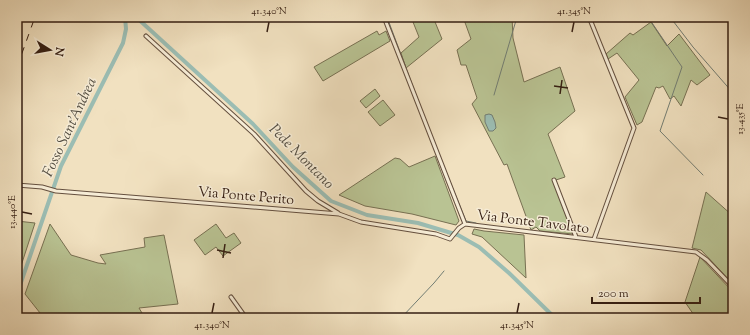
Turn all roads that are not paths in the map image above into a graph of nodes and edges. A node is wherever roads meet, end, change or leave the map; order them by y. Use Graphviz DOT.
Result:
graph roads {
  1 [pos="384,17"];
  2 [pos="589,17"];
  3 [pos="146,36"];
  4 [pos="554,180"];
  5 [pos="17,185"];
  6 [pos="340,214"];
  7 [pos="465,224"];
  8 [pos="576,237"];
  9 [pos="594,239"];
  10 [pos="733,287"];
  11 [pos="231,297"];
  12 [pos="246,318"];
  1 -- 7 [label="street, Via Ponte Tavolato"];
  2 -- 9 [label="street"];
  3 -- 6 [label="street"];
  4 -- 8 [label="street"];
  5 -- 6 [label="street, Via Ponte Perito"];
  6 -- 7 [label="street, Via Ponte Perito"];
  7 -- 8 [label="street, Via Ponte Tavolato"];
  8 -- 9 [label="street, Via Ponte Tavolato"];
  9 -- 10 [label="street, Via Ponte Tavolato"];
  11 -- 12 [label="street"];
}
